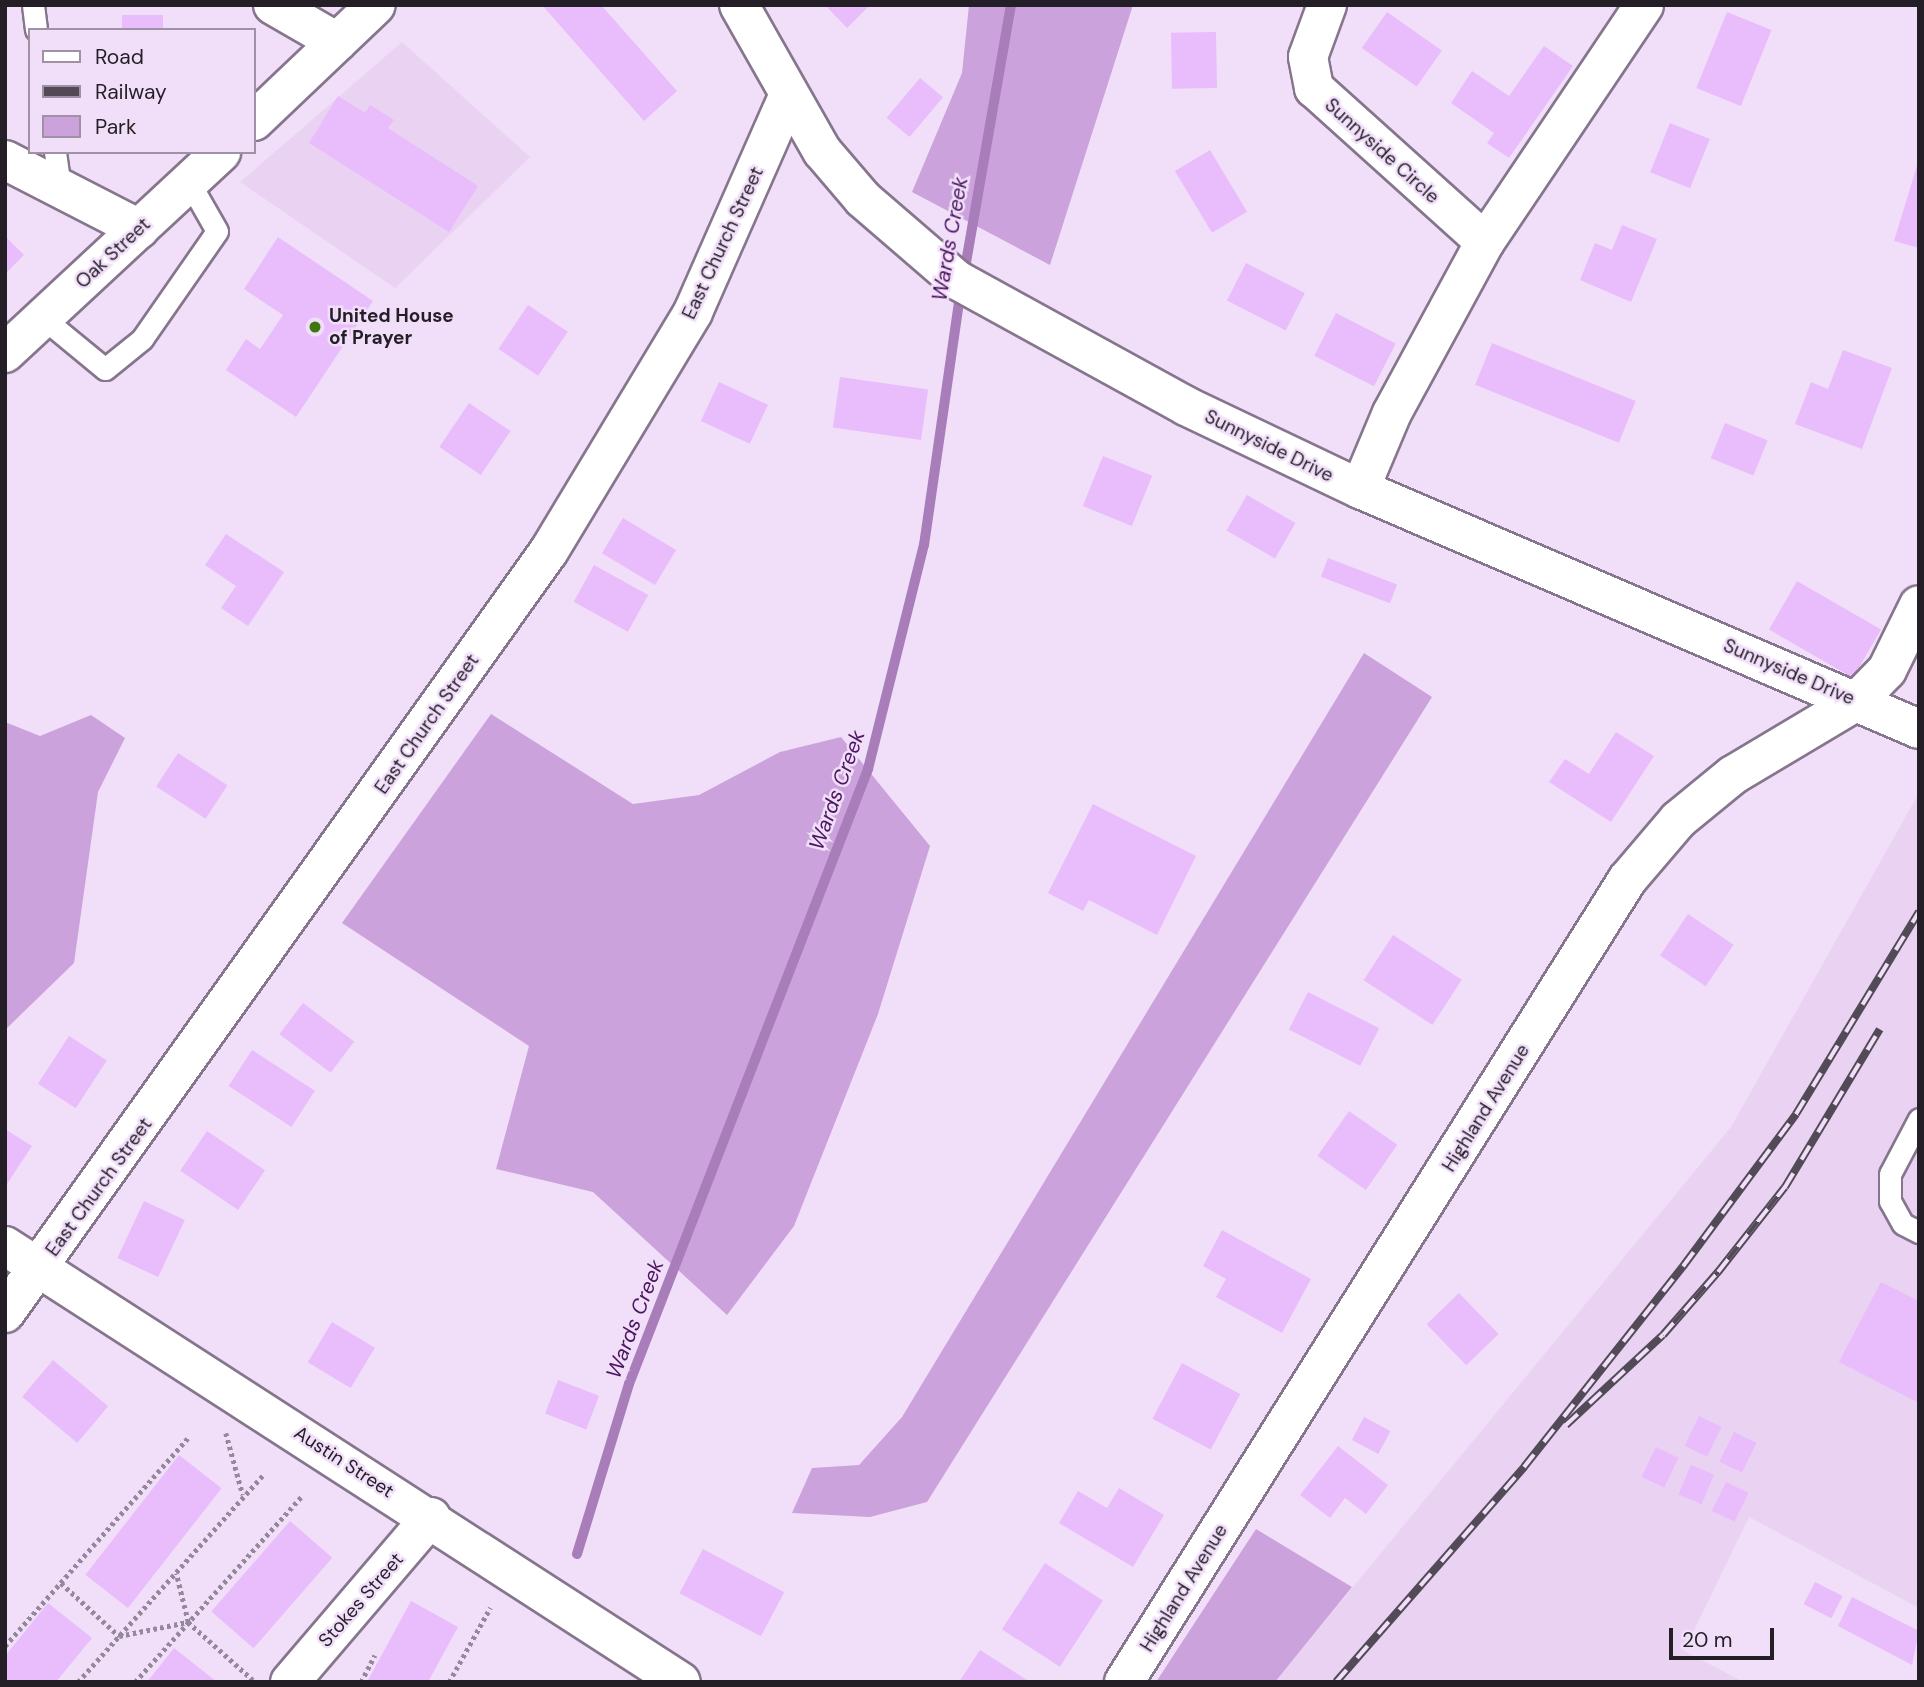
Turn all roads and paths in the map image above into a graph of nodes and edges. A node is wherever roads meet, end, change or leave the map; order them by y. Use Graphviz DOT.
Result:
graph roads {
  1 [pos="33,5"];
  2 [pos="273,5"];
  3 [pos="376,5"];
  4 [pos="739,5"];
  5 [pos="1327,5"];
  6 [pos="1644,5"];
  7 [pos="36,28"];
  8 [pos="337,43"];
  9 [pos="788,99"];
  10 [pos="256,119"];
  11 [pos="219,154"];
  12 [pos="5,160"];
  13 [pos="58,170"];
  14 [pos="189,182"];
  15 [pos="139,229"];
  16 [pos="1485,242"];
  17 [pos="43,318"];
  18 [pos="5,353"];
  19 [pos="1360,489"];
  20 [pos="1919,605"];
  21 [pos="1857,701"];
  22 [pos="1919,729"];
  23 [pos="1919,1119"];
  24 [pos="1919,1232"];
  25 [pos="5,1245"];
  26 [pos="40,1268"];
  27 [pos="5,1313"];
  28 [pos="225,1432"];
  29 [pos="188,1438"];
  30 [pos="263,1475"];
  31 [pos="303,1494"];
  32 [pos="244,1496"];
  33 [pos="431,1517"];
  34 [pos="176,1572"];
  35 [pos="61,1583"];
  36 [pos="490,1608"];
  37 [pos="188,1622"];
  38 [pos="119,1636"];
  39 [pos="5,1646"];
  40 [pos="375,1655"];
  41 [pos="78,1682"];
  42 [pos="135,1682"];
  43 [pos="255,1682"];
  44 [pos="290,1682"];
  45 [pos="361,1682"];
  46 [pos="449,1682"];
  47 [pos="681,1682"];
  48 [pos="1124,1682"];
  1 -- 7 [label="lane"];
  2 -- 8 [label="street"];
  3 -- 8 [label="street"];
  4 -- 9 [label="street, Sunnyside Drive"];
  5 -- 16 [label="street, Sunnyside Circle"];
  6 -- 16 [label="street"];
  8 -- 10 [label="street"];
  9 -- 19 [label="street, Sunnyside Drive"];
  9 -- 26 [label="street, East Church Street"];
  11 -- 14 [label="street, Oak Street"];
  12 -- 13 [label="street"];
  13 -- 15 [label="street"];
  14 -- 15 [label="street, Oak Street"];
  14 -- 17 [label="lane"];
  15 -- 17 [label="street, Oak Street"];
  16 -- 19 [label="street"];
  17 -- 18 [label="street, Oak Street"];
  19 -- 21 [label="street, Sunnyside Drive"];
  20 -- 21 [label="street, Highland Avenue"];
  21 -- 22 [label="street, Sunnyside Drive"];
  21 -- 48 [label="street, Highland Avenue"];
  23 -- 24 [label="lane"];
  25 -- 26 [label="street, Austin Street"];
  26 -- 27 [label="street, East Church Street"];
  26 -- 33 [label="street, Austin Street"];
  28 -- 32 [label="path"];
  29 -- 35 [label="path"];
  30 -- 32 [label="path"];
  31 -- 37 [label="path"];
  32 -- 34 [label="path"];
  33 -- 44 [label="street, Stokes Street"];
  33 -- 47 [label="street, Austin Street"];
  34 -- 37 [label="path"];
  34 -- 38 [label="path"];
  35 -- 38 [label="path"];
  35 -- 39 [label="path"];
  36 -- 46 [label="path"];
  37 -- 38 [label="path"];
  37 -- 42 [label="path"];
  37 -- 43 [label="path"];
  38 -- 41 [label="path"];
  40 -- 45 [label="path"];
}
